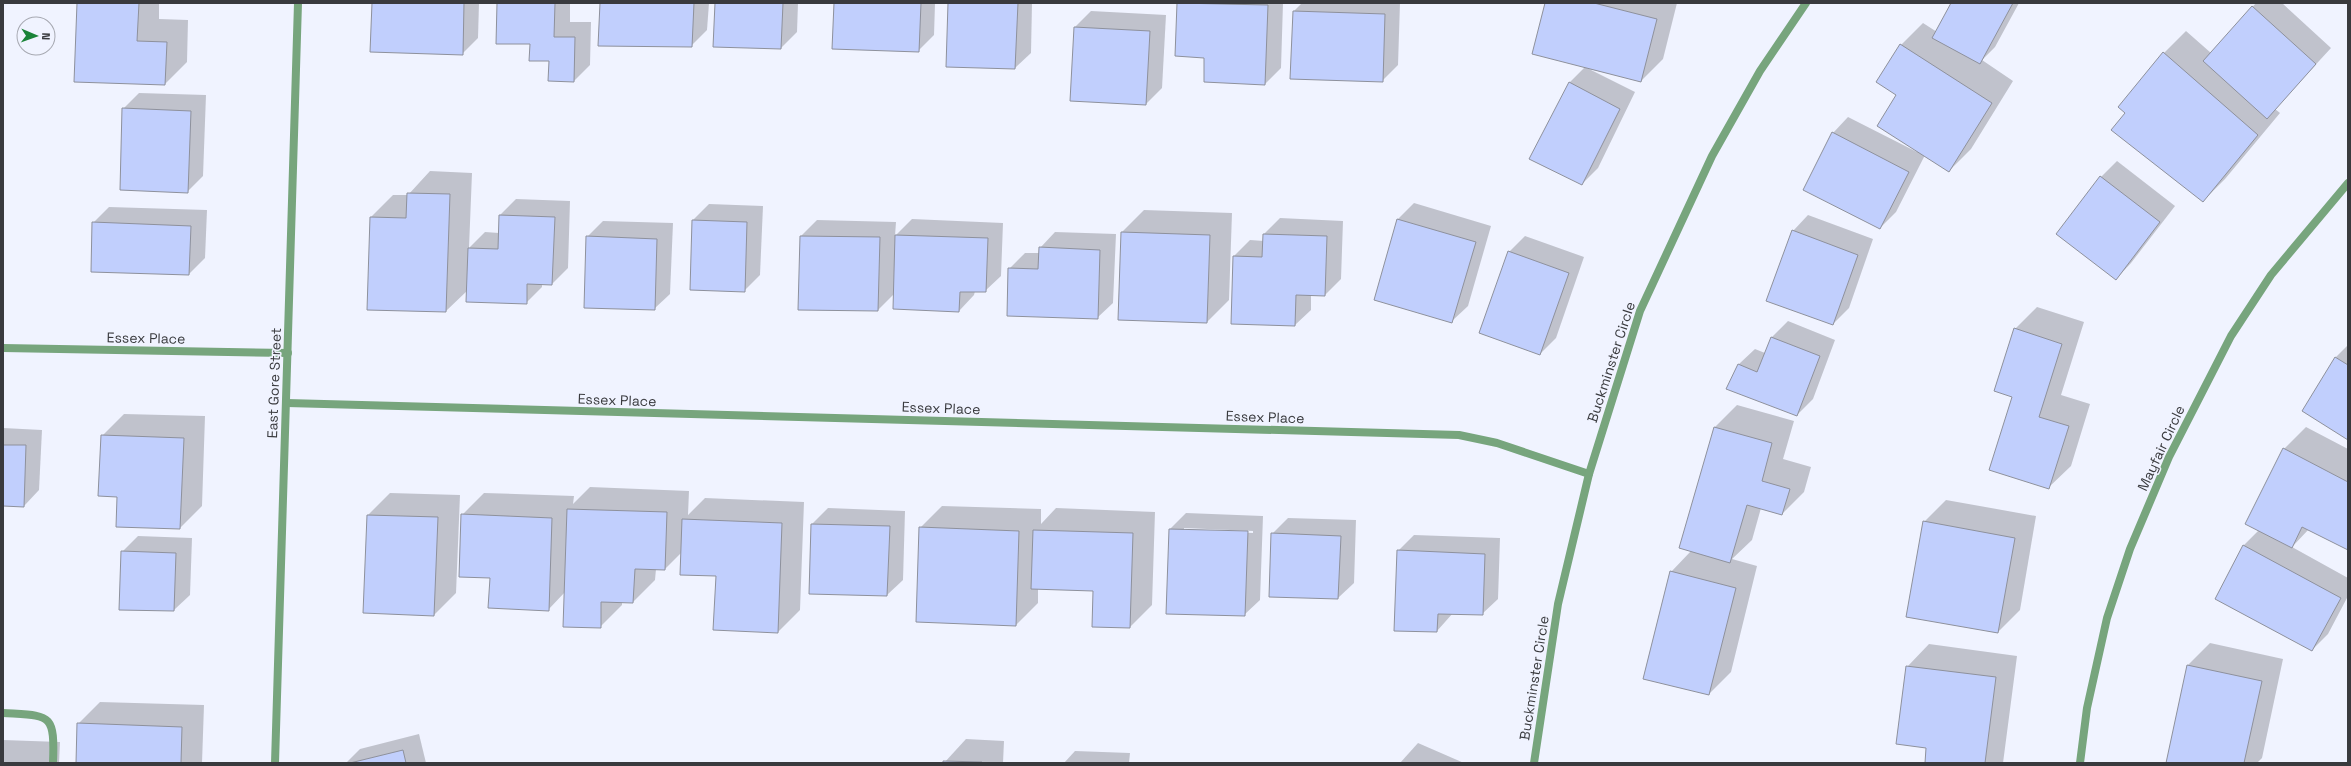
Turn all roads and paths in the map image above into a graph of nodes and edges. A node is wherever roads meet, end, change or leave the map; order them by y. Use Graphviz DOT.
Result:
graph roads {
  1 [pos="298,3"];
  2 [pos="1806,3"];
  3 [pos="2348,183"];
  4 [pos="3,348"];
  5 [pos="288,353"];
  6 [pos="286,404"];
  7 [pos="1589,474"];
  8 [pos="3,713"];
  9 [pos="53,763"];
  10 [pos="275,763"];
  11 [pos="1534,763"];
  12 [pos="2080,763"];
  1 -- 5 [label="street, East Gore Street"];
  2 -- 7 [label="street, Buckminster Circle"];
  3 -- 12 [label="street, Mayfair Circle"];
  4 -- 5 [label="street, Essex Place"];
  5 -- 6 [label="street, East Gore Street"];
  6 -- 7 [label="street, Essex Place"];
  6 -- 10 [label="street, East Gore Street"];
  7 -- 11 [label="street, Buckminster Circle"];
  8 -- 9 [label="street"];
}
